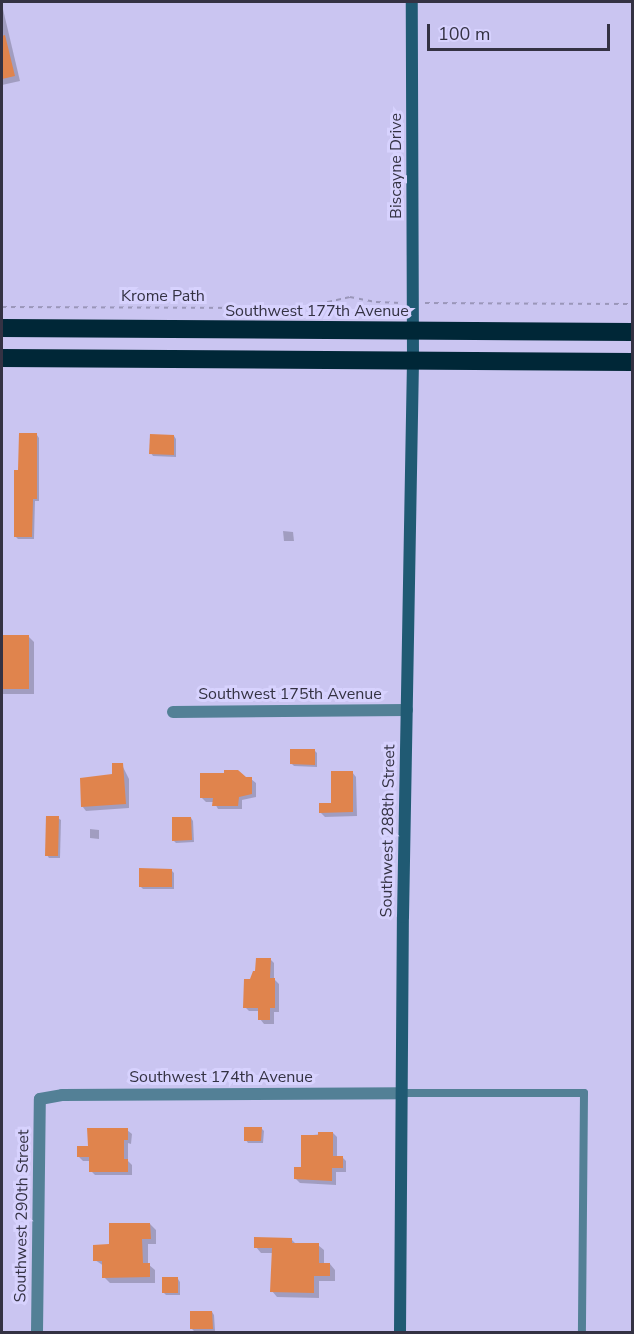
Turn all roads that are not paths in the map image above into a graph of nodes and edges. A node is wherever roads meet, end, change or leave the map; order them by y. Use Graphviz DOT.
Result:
graph roads {
  1 [pos="412,2"];
  2 [pos="2,328"];
  3 [pos="411,330"];
  4 [pos="633,332"];
  5 [pos="2,358"];
  6 [pos="412,361"];
  7 [pos="633,362"];
  8 [pos="407,710"];
  9 [pos="173,712"];
  10 [pos="403,1093"];
  11 [pos="40,1100"];
  12 [pos="37,1332"];
  13 [pos="400,1332"];
  14 [pos="582,1332"];
  1 -- 3 [label="street, Biscayne Drive"];
  2 -- 3 [label="highway, Southwest 177th Avenue"];
  3 -- 4 [label="highway, Southwest 177th Avenue"];
  3 -- 6 [label="street, Southwest 288th Street"];
  5 -- 6 [label="highway"];
  6 -- 7 [label="highway"];
  6 -- 8 [label="street, Southwest 288th Street"];
  8 -- 9 [label="street, Southwest 175th Avenue"];
  8 -- 10 [label="street, Southwest 288th Street"];
  10 -- 11 [label="street, Southwest 174th Avenue"];
  10 -- 13 [label="street, Southwest 288th Street"];
  10 -- 14 [label="lane"];
  11 -- 12 [label="street, Southwest 290th Street"];
}
